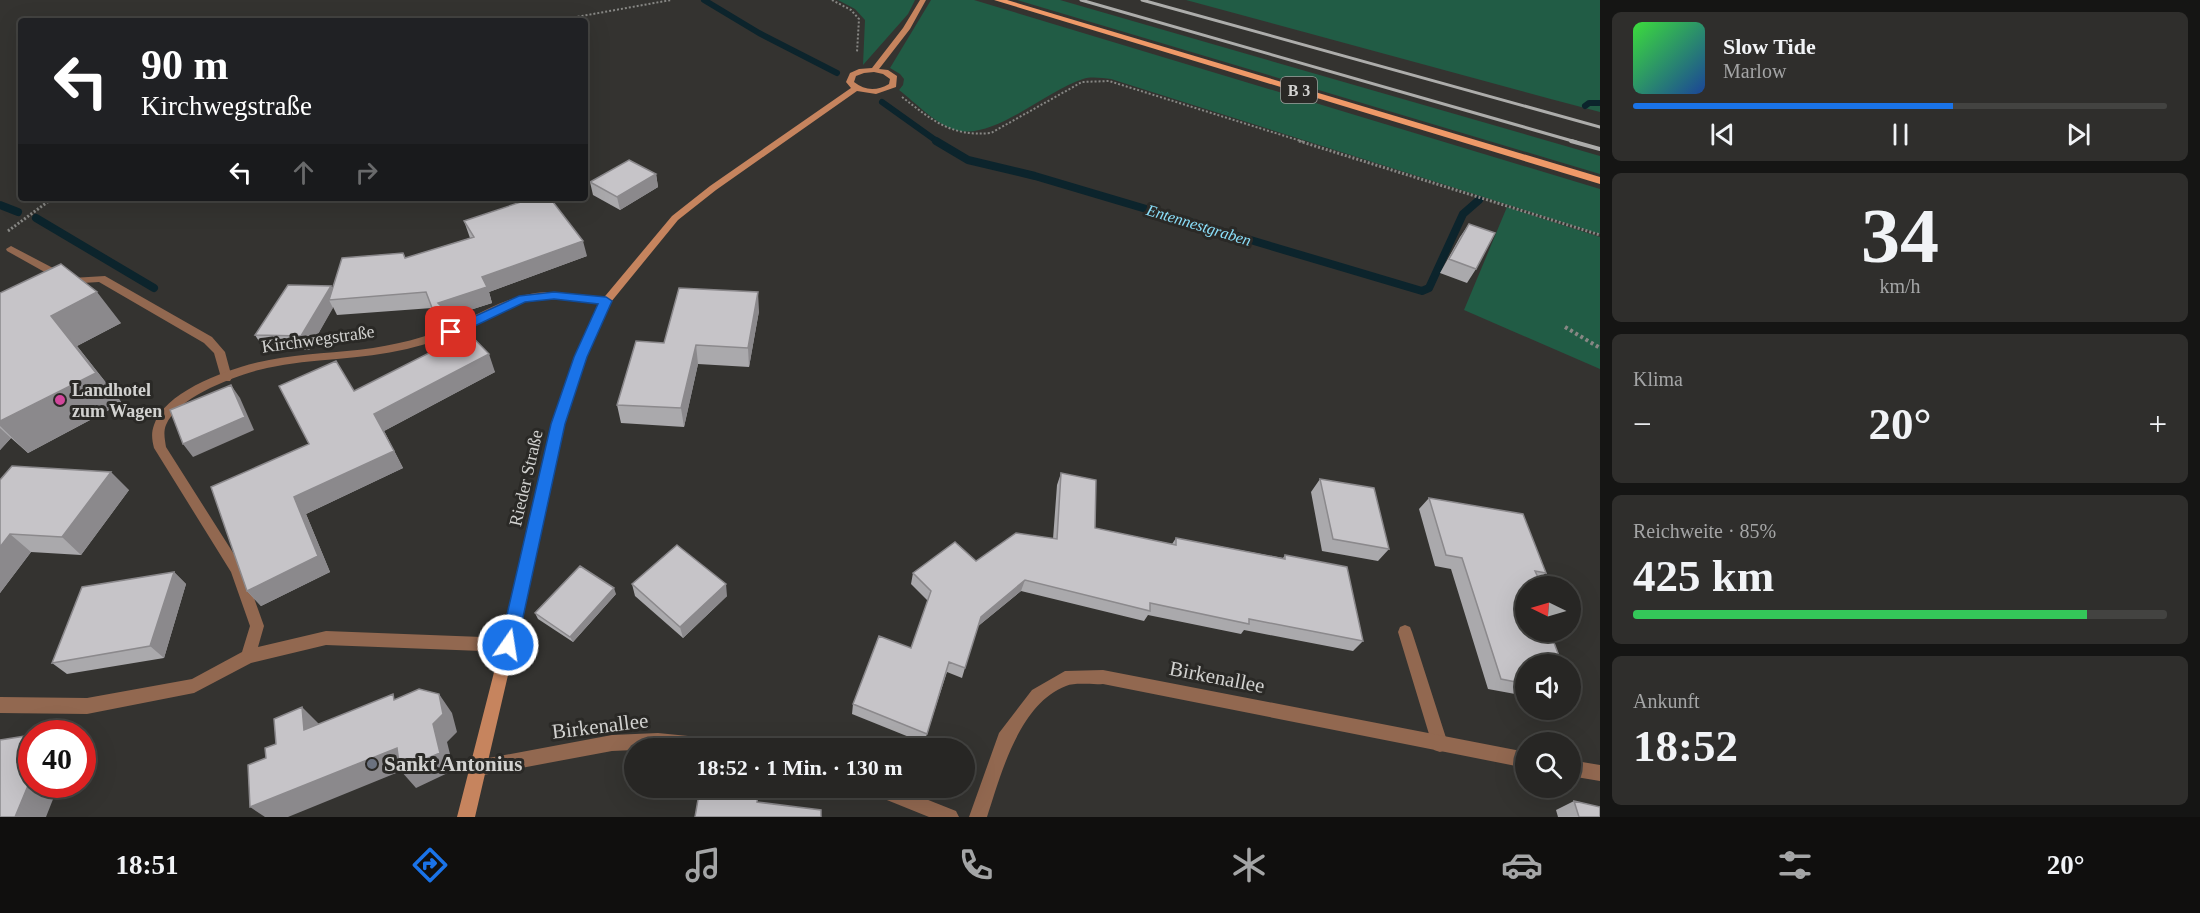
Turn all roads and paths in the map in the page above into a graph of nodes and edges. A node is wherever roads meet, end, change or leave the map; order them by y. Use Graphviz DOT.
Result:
graph roads {
  1 [pos="671,0"];
  2 [pos="832,0"];
  3 [pos="923,0"];
  4 [pos="998,0"];
  5 [pos="571,18"];
  6 [pos="874,70"];
  7 [pos="862,71"];
  8 [pos="856,88"];
  9 [pos="889,88"];
  10 [pos="1600,181"];
  11 [pos="49,201"];
  12 [pos="1600,236"];
  13 [pos="0,237"];
  14 [pos="11,249"];
  15 [pos="606,301"];
  16 [pos="1565,327"];
  17 [pos="1600,348"];
  18 [pos="226,378"];
  19 [pos="1405,632"];
  20 [pos="508,645"];
  21 [pos="248,657"];
  22 [pos="0,705"];
  23 [pos="624,742"];
  24 [pos="1440,744"];
  25 [pos="1515,758"];
  26 [pos="478,768"];
  27 [pos="1581,770"];
  28 [pos="1600,773"];
  29 [pos="903,798"];
  30 [pos="466,817"];
  31 [pos="950,817"];
  32 [pos="978,817"];
  1 -- 5 [label="path"];
  2 -- 7 [label="path"];
  3 -- 6 [label="street"];
  4 -- 10 [label="main road, B 3"];
  6 -- 7 [label="street"];
  6 -- 9 [label="street"];
  7 -- 8 [label="street"];
  8 -- 9 [label="street"];
  8 -- 15 [label="street, Rieder Straße"];
  9 -- 12 [label="path"];
  11 -- 13 [label="path"];
  14 -- 18 [label="street"];
  15 -- 18 [label="street, Kirchwegstraße"];
  15 -- 20 [label="street, Rieder Straße"];
  16 -- 17 [label="path"];
  18 -- 21 [label="street, Kirchwegstraße"];
  19 -- 24 [label="street"];
  20 -- 21 [label="street"];
  20 -- 26 [label="street, Rieder Straße"];
  21 -- 22 [label="street"];
  23 -- 26 [label="street, Birkenallee"];
  24 -- 25 [label="street, Birkenallee"];
  24 -- 32 [label="street, Birkenallee"];
  26 -- 30 [label="street, Rieder Straße"];
  27 -- 28 [label="street"];
  29 -- 31 [label="street"];
}
